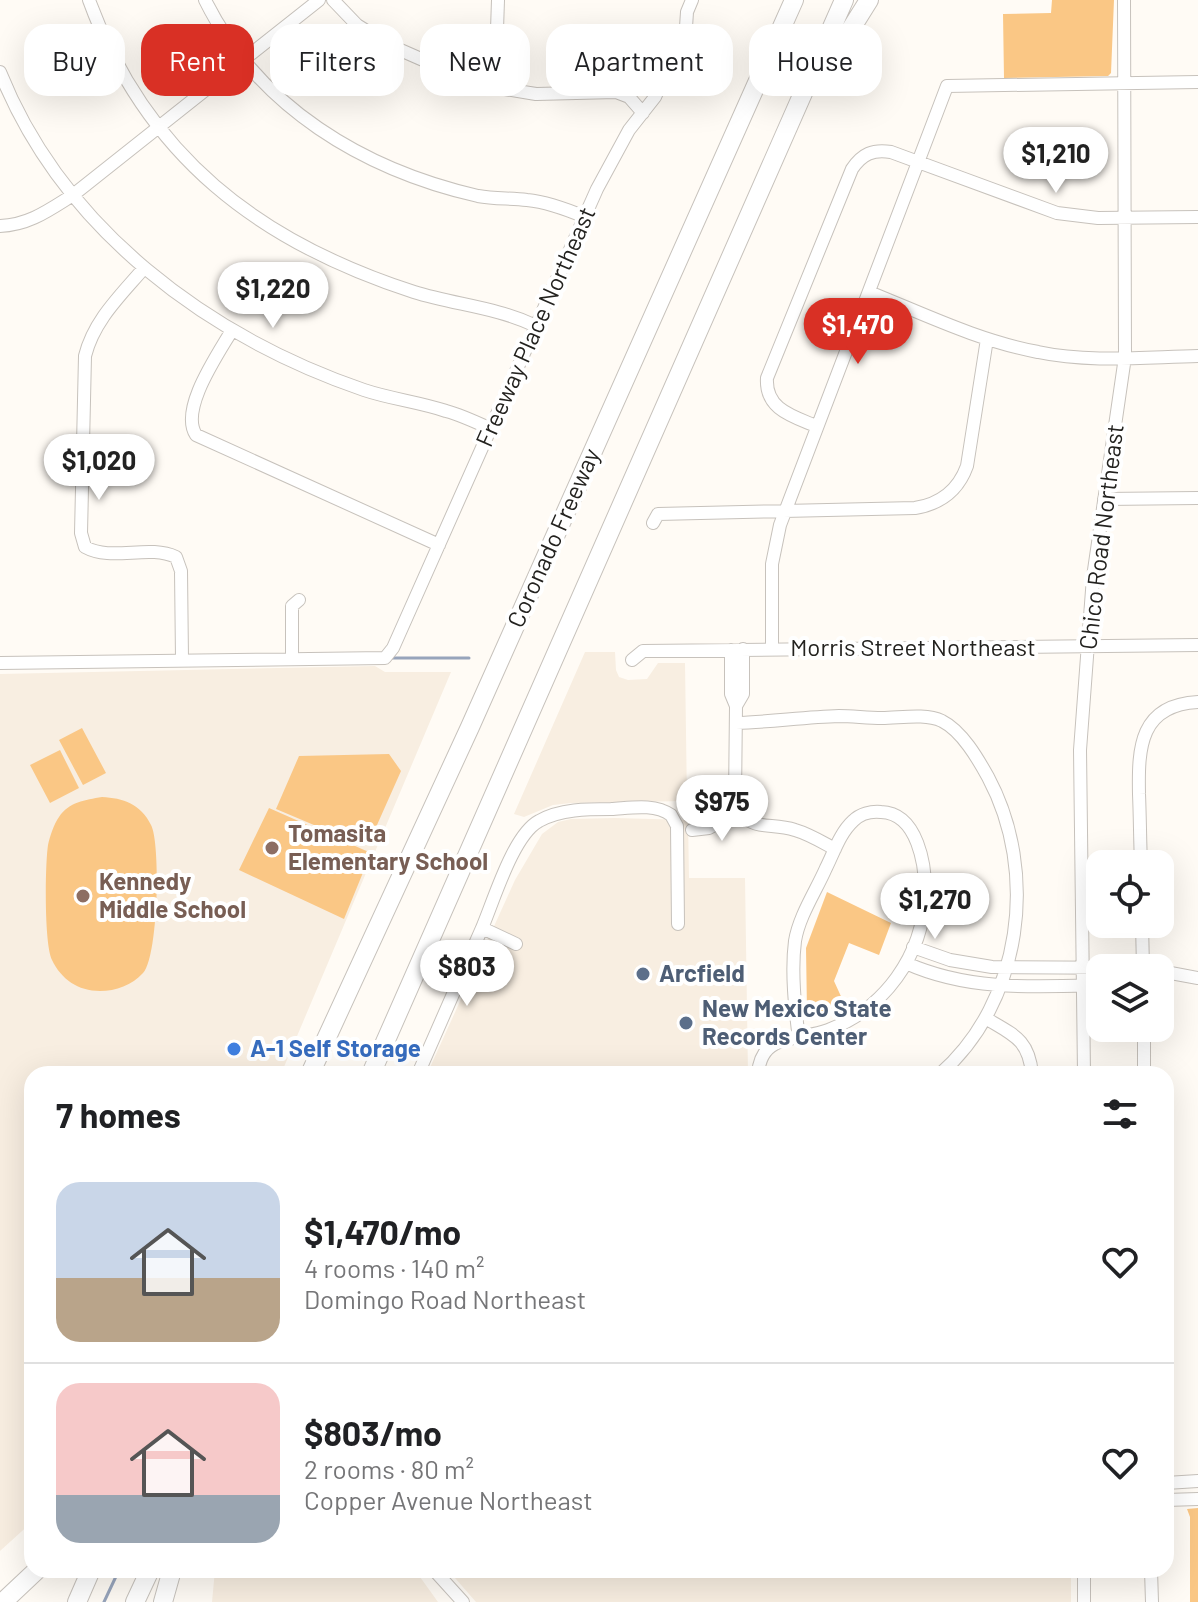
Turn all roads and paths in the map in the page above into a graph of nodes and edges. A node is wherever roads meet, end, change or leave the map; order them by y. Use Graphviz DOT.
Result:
graph roads {
  1 [pos="89,0"];
  2 [pos="205,0"];
  3 [pos="319,0"];
  4 [pos="333,0"];
  5 [pos="498,0"];
  6 [pos="691,0"];
  7 [pos="786,0"];
  8 [pos="794,0"];
  9 [pos="844,0"];
  10 [pos="869,0"];
  11 [pos="1124,0"];
  12 [pos="217,24"];
  13 [pos="497,24"];
  14 [pos="777,24"];
  15 [pos="783,24"];
  16 [pos="254,50"];
  17 [pos="420,60"];
  18 [pos="0,72"];
  19 [pos="254,72"];
  20 [pos="1198,82"];
  21 [pos="1122,83"];
  22 [pos="530,93"];
  23 [pos="4,94"];
  24 [pos="196,96"];
  25 [pos="751,96"];
  26 [pos="643,113"];
  27 [pos="157,127"];
  28 [pos="917,163"];
  29 [pos="73,195"];
  30 [pos="585,217"];
  31 [pos="1198,217"];
  32 [pos="1125,218"];
  33 [pos="746,221"];
  34 [pos="0,226"];
  35 [pos="144,268"];
  36 [pos="869,292"];
  37 [pos="536,326"];
  38 [pos="232,330"];
  39 [pos="987,339"];
  40 [pos="1198,356"];
  41 [pos="1125,357"];
  42 [pos="816,426"];
  43 [pos="491,429"];
  44 [pos="1198,498"];
  45 [pos="1104,499"];
  46 [pos="785,511"];
  47 [pos="653,523"];
  48 [pos="439,545"];
  49 [pos="299,600"];
  50 [pos="1198,645"];
  51 [pos="1087,647"];
  52 [pos="772,648"];
  53 [pos="737,650"];
  54 [pos="292,658"];
  55 [pos="182,659"];
  56 [pos="632,660"];
  57 [pos="0,663"];
  58 [pos="1198,702"];
  59 [pos="736,723"];
  60 [pos="739,811"];
  61 [pos="692,830"];
  62 [pos="835,849"];
  63 [pos="1141,850"];
  64 [pos="678,924"];
  65 [pos="482,928"];
  66 [pos="516,944"];
  67 [pos="913,947"];
  68 [pos="906,963"];
  69 [pos="1083,967"];
  70 [pos="1086,967"];
  71 [pos="1005,968"];
  72 [pos="1174,974"];
  73 [pos="1184,977"];
  74 [pos="1198,978"];
  75 [pos="1174,979"];
  76 [pos="1001,985"];
  77 [pos="1083,985"];
  78 [pos="987,1019"];
  79 [pos="799,1039"];
  80 [pos="1144,1042"];
  81 [pos="314,1066"];
  82 [pos="375,1066"];
  83 [pos="422,1066"];
  84 [pos="760,1066"];
  85 [pos="948,1066"];
  86 [pos="1030,1066"];
  87 [pos="1084,1066"];
  88 [pos="1144,1066"];
  89 [pos="1198,1481"];
  90 [pos="1174,1482"];
  91 [pos="1198,1499"];
  92 [pos="1174,1500"];
  93 [pos="28,1578"];
  94 [pos="88,1578"];
  95 [pos="146,1578"];
  96 [pos="170,1578"];
  97 [pos="441,1578"];
  98 [pos="1084,1578"];
  99 [pos="1151,1578"];
  100 [pos="3,1602"];
  101 [pos="77,1602"];
  102 [pos="135,1602"];
  103 [pos="163,1602"];
  104 [pos="463,1602"];
  105 [pos="1084,1602"];
  106 [pos="1152,1602"];
  1 -- 27 [label="street"];
  2 -- 12 [label="street"];
  3 -- 16 [label="street"];
  4 -- 17 [label="street"];
  5 -- 13 [label="street"];
  6 -- 26 [label="street, Freeway Place Northeast"];
  7 -- 14 [label="highway"];
  8 -- 15 [label="highway, Coronado Freeway"];
  9 -- 33 [label="highway, Coronado Freeway"];
  10 -- 33 [label="highway"];
  11 -- 21 [label="street, Chico Road Northeast"];
  18 -- 23 [label="street"];
  19 -- 30 [label="street"];
  20 -- 21 [label="street"];
  21 -- 28 [label="street"];
  21 -- 32 [label="street, Chico Road Northeast"];
  22 -- 26 [label="street"];
  23 -- 29 [label="street"];
  24 -- 27 [label="street"];
  25 -- 81 [label="highway, Coronado Freeway"];
  26 -- 30 [label="street, Freeway Place Northeast"];
  27 -- 29 [label="street"];
  27 -- 37 [label="street"];
  28 -- 32 [label="street"];
  28 -- 36 [label="street"];
  28 -- 42 [label="street"];
  29 -- 34 [label="street"];
  29 -- 35 [label="street"];
  30 -- 37 [label="street, Freeway Place Northeast"];
  31 -- 32 [label="street"];
  32 -- 41 [label="street, Chico Road Northeast"];
  33 -- 82 [label="highway, Coronado Freeway"];
  35 -- 38 [label="street"];
  35 -- 55 [label="street"];
  36 -- 39 [label="street"];
  36 -- 42 [label="street"];
  37 -- 43 [label="street, Freeway Place Northeast"];
  38 -- 43 [label="street"];
  38 -- 48 [label="street"];
  39 -- 41 [label="street"];
  39 -- 46 [label="street"];
  40 -- 41 [label="street"];
  41 -- 45 [label="street, Chico Road Northeast"];
  42 -- 46 [label="street"];
  43 -- 48 [label="street, Freeway Place Northeast"];
  44 -- 45 [label="street"];
  45 -- 51 [label="street, Chico Road Northeast"];
  46 -- 47 [label="street"];
  46 -- 52 [label="street"];
  48 -- 54 [label="street, Freeway Place Northeast"];
  49 -- 54 [label="street"];
  50 -- 51 [label="street, Morris Street Northeast"];
  51 -- 52 [label="street, Morris Street Northeast"];
  51 -- 69 [label="street, Chico Road Northeast"];
  52 -- 53 [label="street, Morris Street Northeast"];
  53 -- 56 [label="street, Morris Street Northeast"];
  53 -- 59 [label="street"];
  54 -- 55 [label="street"];
  55 -- 57 [label="street"];
  58 -- 63 [label="street"];
  59 -- 60 [label="street"];
  59 -- 71 [label="street"];
  60 -- 61 [label="street"];
  60 -- 62 [label="street"];
  62 -- 67 [label="street"];
  62 -- 79 [label="street"];
  64 -- 65 [label="street"];
  65 -- 66 [label="street"];
  65 -- 83 [label="street"];
  67 -- 68 [label="street"];
  67 -- 71 [label="street"];
  68 -- 76 [label="street"];
  68 -- 79 [label="street"];
  69 -- 70 [label="street"];
  69 -- 71 [label="street"];
  69 -- 77 [label="street, Chico Road Northeast"];
  71 -- 76 [label="street"];
  72 -- 73 [label="street"];
  73 -- 74 [label="street"];
  73 -- 75 [label="street"];
  76 -- 77 [label="street"];
  76 -- 78 [label="street"];
  77 -- 87 [label="street, Chico Road Northeast"];
  78 -- 85 [label="street"];
  78 -- 86 [label="street"];
  79 -- 84 [label="street"];
  80 -- 88 [label="street"];
  89 -- 90 [label="street"];
  91 -- 92 [label="street"];
  93 -- 100 [label="highway"];
  94 -- 101 [label="highway"];
  95 -- 102 [label="highway"];
  96 -- 103 [label="highway"];
  97 -- 104 [label="street"];
  98 -- 105 [label="street"];
  99 -- 106 [label="street"];
}
